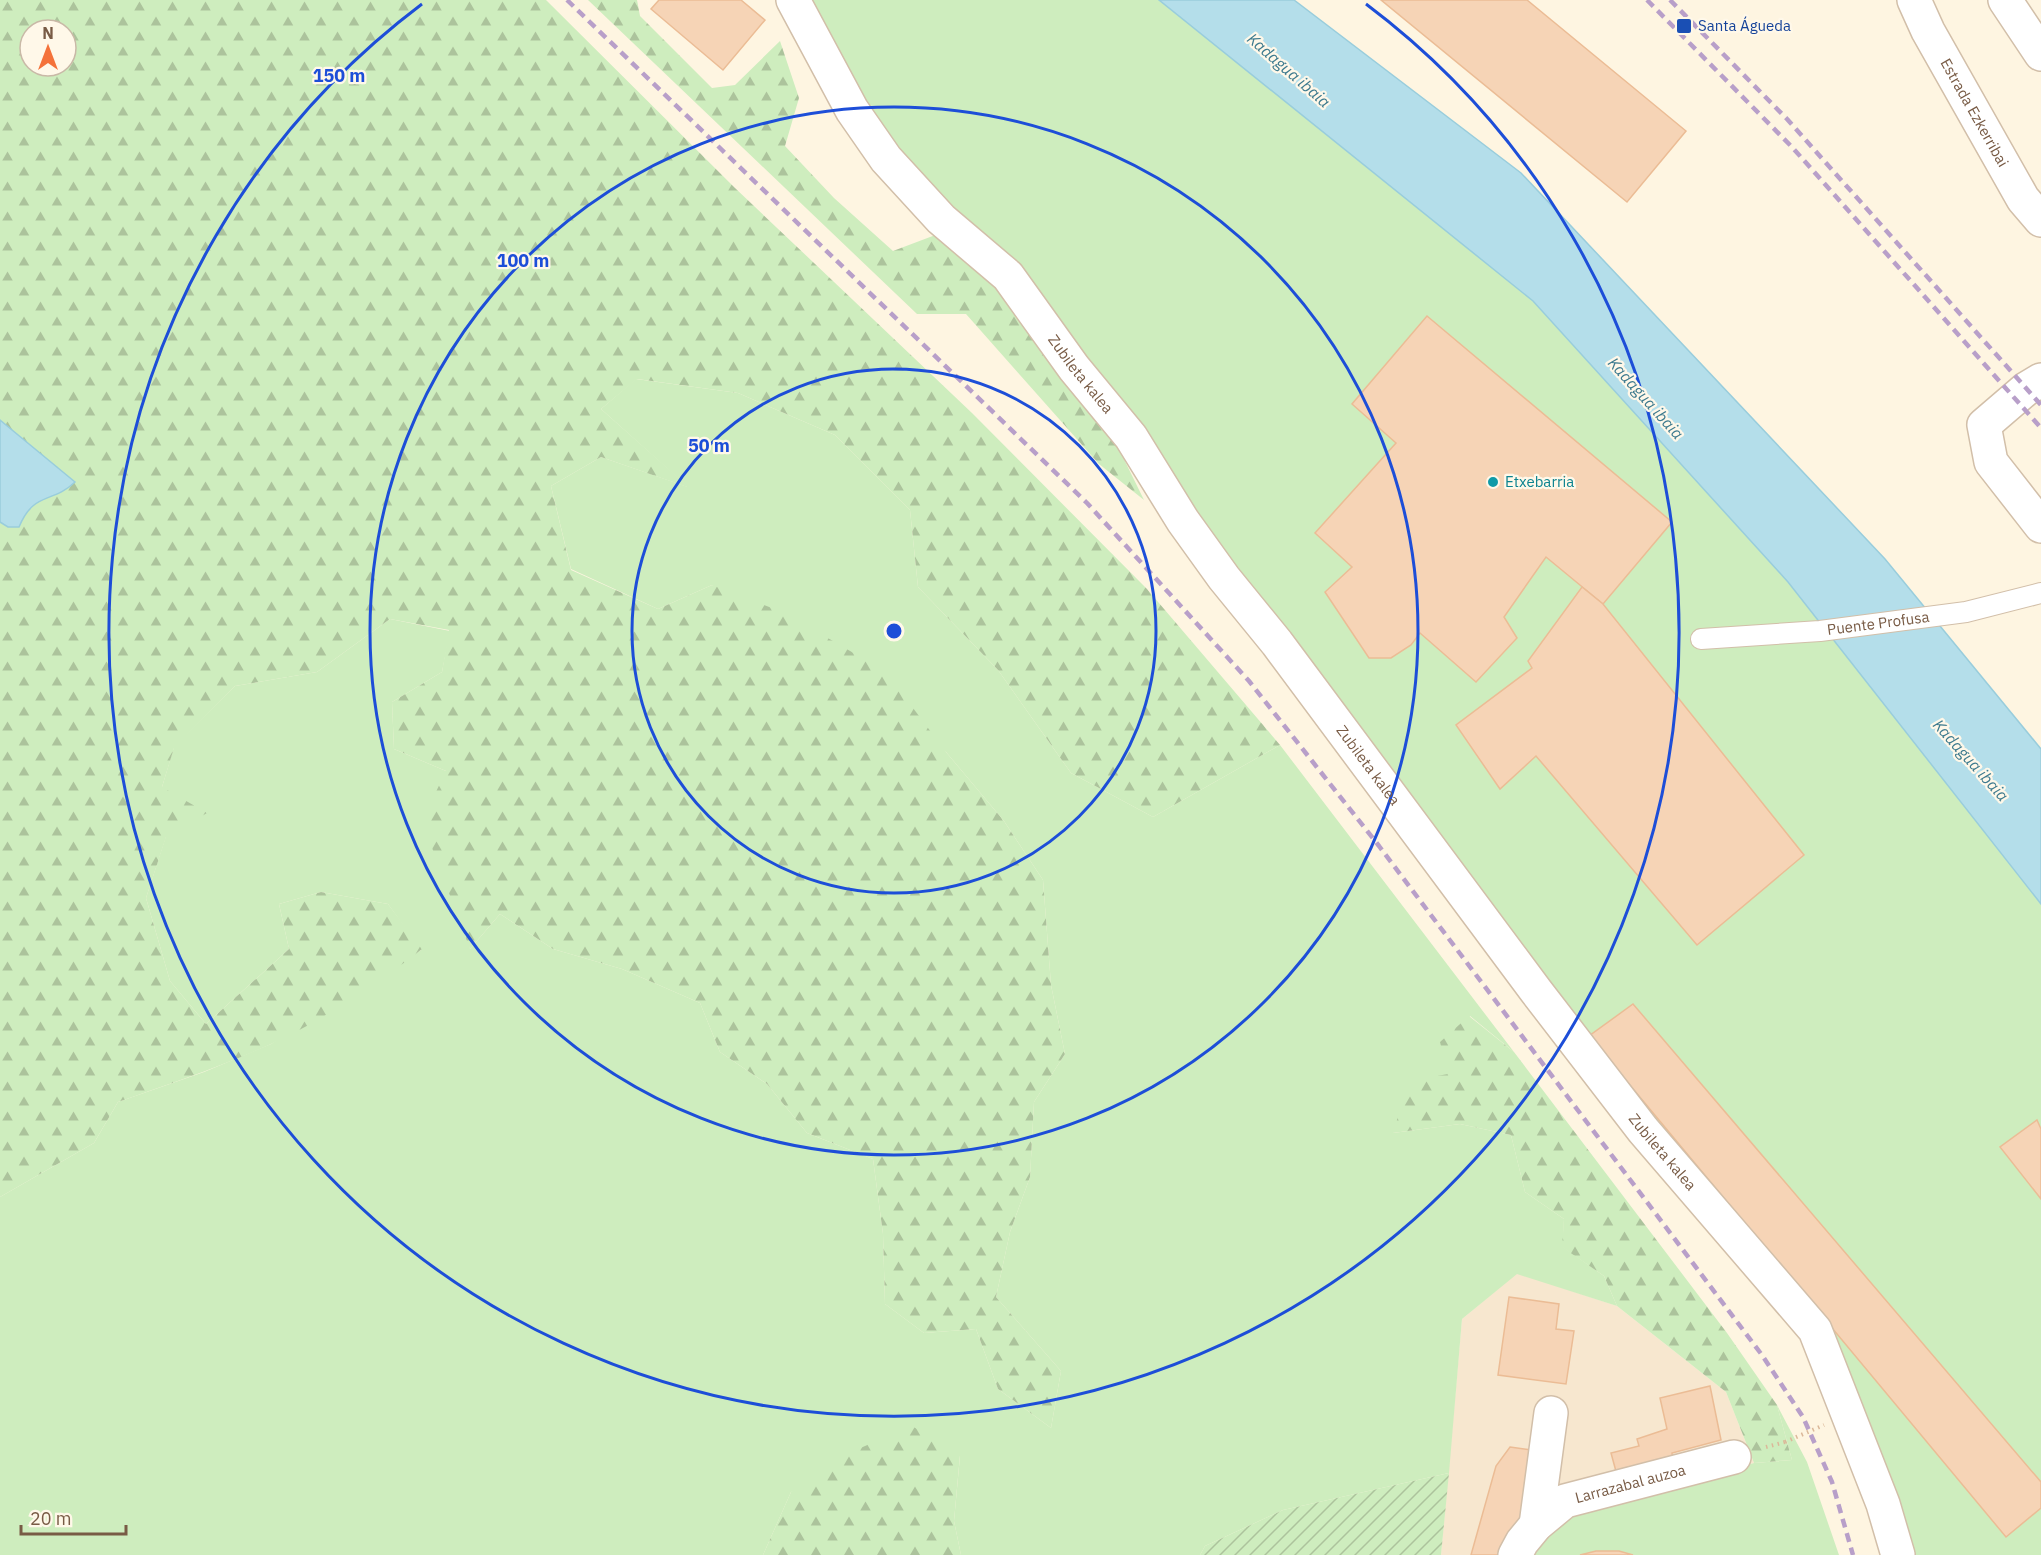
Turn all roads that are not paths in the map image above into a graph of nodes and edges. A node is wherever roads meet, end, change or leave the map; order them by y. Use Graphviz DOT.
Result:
graph roads {
  1 [pos="793,0"];
  2 [pos="1914,0"];
  3 [pos="2005,0"];
  4 [pos="2041,54"];
  5 [pos="2041,220"];
  6 [pos="2041,380"];
  7 [pos="2041,526"];
  8 [pos="2041,593"];
  9 [pos="1701,639"];
  10 [pos="1551,1413"];
  11 [pos="1734,1457"];
  12 [pos="1536,1525"];
  13 [pos="1515,1555"];
  14 [pos="1898,1555"];
  1 -- 14 [label="street, Zubileta kalea"];
  2 -- 5 [label="street, Estrada Ezkerribai"];
  3 -- 4 [label="street"];
  6 -- 7 [label="street"];
  8 -- 9 [label="lane, Puente Profusa"];
  10 -- 12 [label="street, Larrazabal auzoa"];
  11 -- 12 [label="street, Larrazabal auzoa"];
  12 -- 13 [label="street, Larrazabal auzoa"];
}
